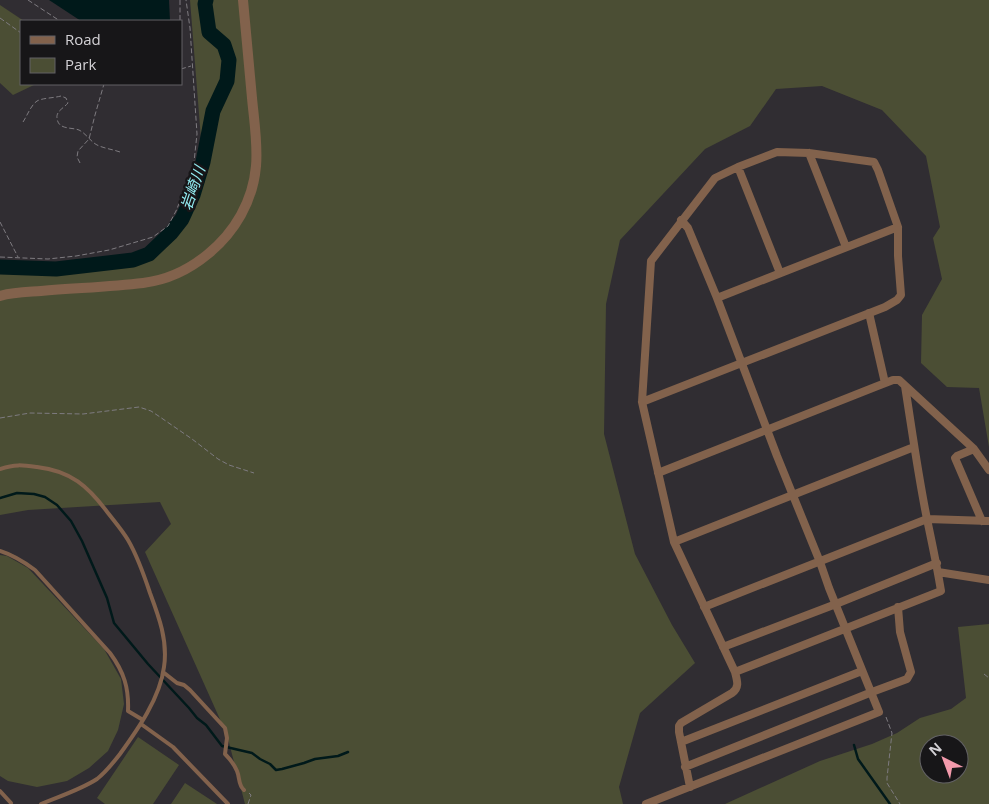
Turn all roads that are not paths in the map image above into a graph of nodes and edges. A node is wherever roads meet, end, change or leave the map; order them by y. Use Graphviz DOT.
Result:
graph roads {
  1 [pos="243,0"];
  2 [pos="810,154"];
  3 [pos="738,167"];
  4 [pos="682,220"];
  5 [pos="898,227"];
  6 [pos="846,247"];
  7 [pos="780,273"];
  8 [pos="0,296"];
  9 [pos="717,298"];
  10 [pos="869,313"];
  11 [pos="741,363"];
  12 [pos="885,383"];
  13 [pos="905,386"];
  14 [pos="642,402"];
  15 [pos="768,430"];
  16 [pos="914,447"];
  17 [pos="974,449"];
  18 [pos="0,469"];
  19 [pos="989,470"];
  20 [pos="658,473"];
  21 [pos="793,495"];
  22 [pos="927,520"];
  23 [pos="985,521"];
  24 [pos="674,542"];
  25 [pos="0,551"];
  26 [pos="820,562"];
  27 [pos="937,563"];
  28 [pos="938,572"];
  29 [pos="989,580"];
  30 [pos="836,604"];
  31 [pos="704,607"];
  32 [pos="898,607"];
  33 [pos="846,629"];
  34 [pos="723,647"];
  35 [pos="862,671"];
  36 [pos="163,672"];
  37 [pos="735,672"];
  38 [pos="872,692"];
  39 [pos="142,722"];
  40 [pos="681,742"];
  41 [pos="685,767"];
  42 [pos="690,787"];
  43 [pos="244,790"];
  44 [pos="0,791"];
  45 [pos="11,803"];
  46 [pos="41,804"];
  47 [pos="228,804"];
  48 [pos="646,804"];
  1 -- 8 [label="street"];
  2 -- 3 [label="street"];
  2 -- 5 [label="street"];
  2 -- 6 [label="street"];
  3 -- 4 [label="street"];
  3 -- 7 [label="street"];
  4 -- 9 [label="street"];
  4 -- 14 [label="street"];
  5 -- 6 [label="street"];
  5 -- 10 [label="street"];
  6 -- 7 [label="street"];
  7 -- 9 [label="street"];
  9 -- 11 [label="street"];
  10 -- 11 [label="street"];
  10 -- 12 [label="street"];
  11 -- 14 [label="street"];
  11 -- 15 [label="street"];
  12 -- 13 [label="street"];
  12 -- 15 [label="street"];
  13 -- 16 [label="street"];
  13 -- 17 [label="street"];
  14 -- 20 [label="street"];
  15 -- 20 [label="street"];
  15 -- 21 [label="street"];
  16 -- 21 [label="street"];
  16 -- 22 [label="street"];
  17 -- 19 [label="street"];
  17 -- 23 [label="street"];
  18 -- 36 [label="lane"];
  20 -- 24 [label="street"];
  21 -- 24 [label="street"];
  21 -- 26 [label="street"];
  22 -- 23 [label="street"];
  22 -- 26 [label="street"];
  22 -- 27 [label="street"];
  24 -- 31 [label="street"];
  25 -- 39 [label="lane"];
  26 -- 30 [label="street"];
  26 -- 31 [label="street"];
  27 -- 28 [label="street"];
  27 -- 30 [label="street"];
  28 -- 29 [label="street"];
  28 -- 32 [label="street"];
  30 -- 33 [label="street"];
  30 -- 34 [label="street"];
  31 -- 34 [label="street"];
  32 -- 33 [label="street"];
  32 -- 38 [label="street"];
  33 -- 35 [label="street"];
  33 -- 37 [label="street"];
  34 -- 37 [label="street"];
  35 -- 38 [label="street"];
  35 -- 40 [label="street"];
  36 -- 39 [label="lane"];
  36 -- 43 [label="lane"];
  37 -- 40 [label="street"];
  38 -- 41 [label="street"];
  38 -- 42 [label="street"];
  39 -- 46 [label="lane"];
  39 -- 47 [label="lane"];
  40 -- 41 [label="street"];
  41 -- 42 [label="street"];
  42 -- 48 [label="street"];
  44 -- 45 [label="lane"];
}
